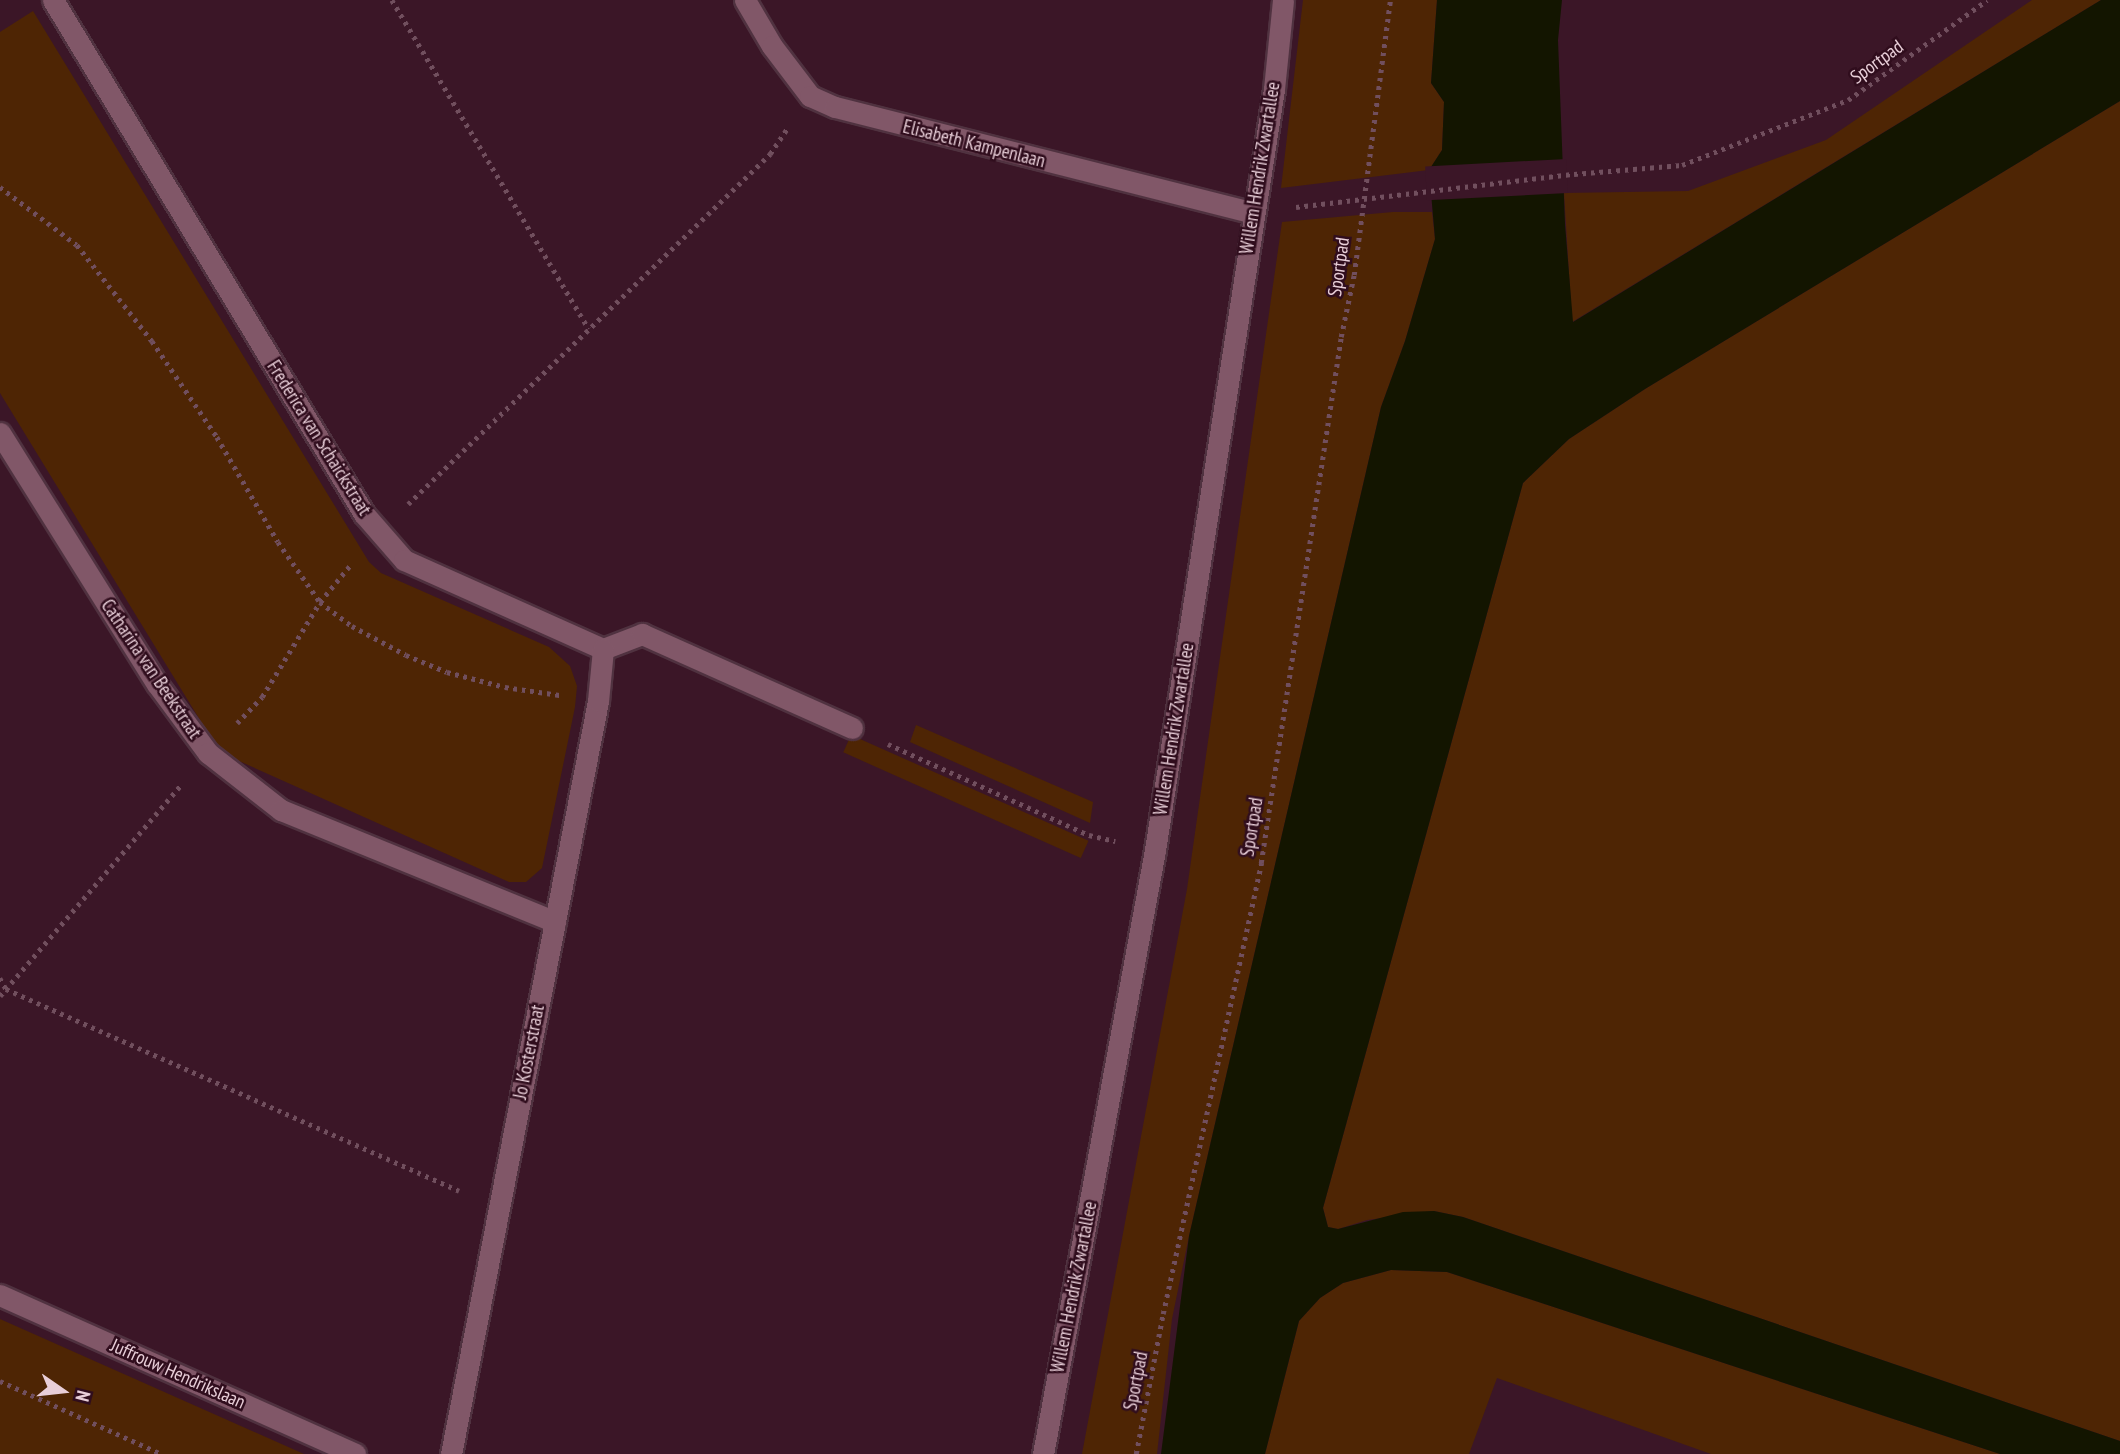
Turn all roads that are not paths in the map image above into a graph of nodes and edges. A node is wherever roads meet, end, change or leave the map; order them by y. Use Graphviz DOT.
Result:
graph roads {
  1 [pos="53,0"];
  2 [pos="744,0"];
  3 [pos="1283,0"];
  4 [pos="1253,213"];
  5 [pos="0,433"];
  6 [pos="603,649"];
  7 [pos="852,728"];
  8 [pos="555,922"];
  9 [pos="0,1294"];
  10 [pos="355,1454"];
  11 [pos="451,1454"];
  12 [pos="1043,1454"];
  1 -- 6 [label="street, Frederica van Schaickstraat"];
  2 -- 4 [label="street, Elisabeth Kampenlaan"];
  3 -- 4 [label="street, Willem Hendrik Zwartallee"];
  4 -- 12 [label="street, Willem Hendrik Zwartallee"];
  5 -- 8 [label="street, Catharina van Beekstraat"];
  6 -- 7 [label="street"];
  6 -- 8 [label="street, Jo Kosterstraat"];
  8 -- 11 [label="street, Jo Kosterstraat"];
  9 -- 10 [label="street, Juffrouw Hendrikslaan"];
}
